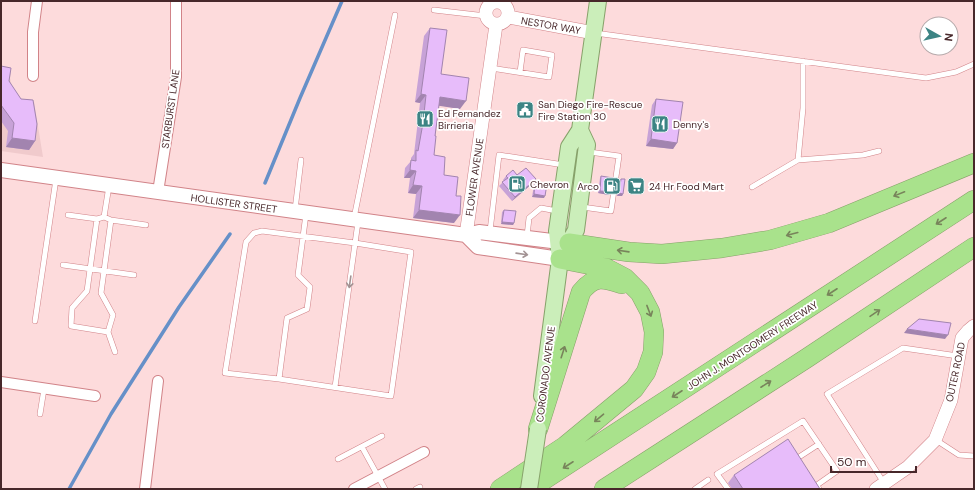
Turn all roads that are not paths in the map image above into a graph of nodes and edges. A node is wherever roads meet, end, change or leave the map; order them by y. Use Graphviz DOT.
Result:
graph roads {
  1 [pos="37,1"];
  2 [pos="176,1"];
  3 [pos="598,1"];
  4 [pos="499,2"];
  5 [pos="434,10"];
  6 [pos="395,15"];
  7 [pos="486,16"];
  8 [pos="508,17"];
  9 [pos="496,25"];
  10 [pos="594,32"];
  11 [pos="803,61"];
  12 [pos="974,64"];
  13 [pos="490,68"];
  14 [pos="520,72"];
  15 [pos="33,76"];
  16 [pos="580,130"];
  17 [pos="587,151"];
  18 [pos="880,151"];
  19 [pos="301,160"];
  20 [pos="798,160"];
  21 [pos="974,163"];
  22 [pos="566,166"];
  23 [pos="1,170"];
  24 [pos="56,178"];
  25 [pos="110,185"];
  26 [pos="752,187"];
  27 [pos="158,192"];
  28 [pos="974,200"];
  29 [pos="579,207"];
  30 [pos="560,211"];
  31 [pos="300,212"];
  32 [pos="68,215"];
  33 [pos="104,217"];
  34 [pos="97,219"];
  35 [pos="111,220"];
  36 [pos="356,220"];
  37 [pos="146,225"];
  38 [pos="490,234"];
  39 [pos="466,235"];
  40 [pos="303,236"];
  41 [pos="526,238"];
  42 [pos="355,243"];
  43 [pos="974,246"];
  44 [pos="563,248"];
  45 [pos="63,266"];
  46 [pos="90,270"];
  47 [pos="104,271"];
  48 [pos="134,276"];
  49 [pos="633,286"];
  50 [pos="35,321"];
  51 [pos="974,326"];
  52 [pos="108,332"];
  53 [pos="115,352"];
  54 [pos="959,357"];
  55 [pos="279,379"];
  56 [pos="158,381"];
  57 [pos="1,382"];
  58 [pos="335,387"];
  59 [pos="44,389"];
  60 [pos="95,396"];
  61 [pos="738,402"];
  62 [pos="40,414"];
  63 [pos="538,429"];
  64 [pos="382,436"];
  65 [pos="935,440"];
  66 [pos="819,444"];
  67 [pos="362,447"];
  68 [pos="424,452"];
  69 [pos="974,456"];
  70 [pos="338,459"];
  71 [pos="796,459"];
  72 [pos="378,476"];
  73 [pos="708,480"];
  74 [pos="880,486"];
  75 [pos="145,489"];
  76 [pos="354,489"];
  77 [pos="385,489"];
  78 [pos="500,489"];
  79 [pos="530,489"];
  80 [pos="604,489"];
  81 [pos="623,489"];
  82 [pos="695,489"];
  83 [pos="728,489"];
  84 [pos="819,489"];
  1 -- 15 [label="street"];
  2 -- 27 [label="street, STARBURST LANE"];
  3 -- 10 [label="main road, CORONADO AVENUE"];
  4 -- 7 [label="street"];
  4 -- 8 [label="street"];
  5 -- 7 [label="lane"];
  6 -- 36 [label="lane"];
  7 -- 9 [label="street"];
  8 -- 9 [label="street"];
  8 -- 10 [label="street, NESTOR WAY"];
  9 -- 13 [label="street, FLOWER AVENUE"];
  10 -- 11 [label="lane"];
  10 -- 16 [label="main road, CORONADO AVENUE"];
  11 -- 12 [label="lane"];
  11 -- 20 [label="lane"];
  13 -- 14 [label="lane"];
  13 -- 39 [label="street, FLOWER AVENUE"];
  14 -- 14 [label="lane"];
  16 -- 17 [label="main road, CORONADO AVENUE"];
  16 -- 22 [label="main road, CORONADO AVENUE"];
  17 -- 29 [label="main road, CORONADO AVENUE"];
  17 -- 29 [label="lane"];
  18 -- 20 [label="lane"];
  19 -- 31 [label="lane"];
  20 -- 26 [label="lane"];
  21 -- 44 [label="highway, one-way"];
  22 -- 30 [label="main road, CORONADO AVENUE"];
  22 -- 38 [label="lane"];
  23 -- 24 [label="main road, HOLLISTER STREET"];
  24 -- 25 [label="main road, HOLLISTER STREET"];
  24 -- 50 [label="lane"];
  25 -- 27 [label="main road, HOLLISTER STREET"];
  25 -- 33 [label="lane"];
  27 -- 31 [label="main road, HOLLISTER STREET"];
  28 -- 79 [label="highway, JOHN J. MONTGOMERY FREEWAY, one-way"];
  29 -- 44 [label="main road, CORONADO AVENUE"];
  30 -- 41 [label="lane"];
  30 -- 44 [label="main road, CORONADO AVENUE"];
  31 -- 36 [label="main road, HOLLISTER STREET"];
  31 -- 40 [label="lane"];
  32 -- 34 [label="lane"];
  33 -- 34 [label="lane"];
  33 -- 35 [label="lane"];
  34 -- 46 [label="lane"];
  35 -- 37 [label="lane"];
  35 -- 47 [label="lane"];
  36 -- 39 [label="main road, HOLLISTER STREET"];
  36 -- 42 [label="lane"];
  38 -- 39 [label="main road, HOLLISTER STREET"];
  38 -- 41 [label="main road, HOLLISTER STREET"];
  39 -- 44 [label="main road, one-way"];
  40 -- 42 [label="lane"];
  40 -- 55 [label="lane"];
  40 -- 55 [label="lane"];
  41 -- 44 [label="main road, HOLLISTER STREET"];
  42 -- 58 [label="lane, one-way"];
  42 -- 58 [label="lane"];
  61 -- 43 [label="highway, one-way"];
  44 -- 49 [label="highway"];
  44 -- 63 [label="main road, CORONADO AVENUE"];
  45 -- 46 [label="lane"];
  46 -- 47 [label="lane"];
  46 -- 52 [label="lane"];
  47 -- 48 [label="lane"];
  47 -- 52 [label="lane"];
  63 -- 49 [label="highway, one-way"];
  49 -- 78 [label="highway, one-way"];
  51 -- 54 [label="street, OUTER ROAD"];
  52 -- 53 [label="lane"];
  54 -- 65 [label="street, OUTER ROAD"];
  54 -- 74 [label="lane"];
  55 -- 58 [label="lane"];
  56 -- 75 [label="street"];
  57 -- 59 [label="street"];
  59 -- 60 [label="street"];
  59 -- 62 [label="lane"];
  61 -- 80 [label="highway"];
  61 -- 81 [label="highway"];
  63 -- 79 [label="main road, CORONADO AVENUE, bridge"];
  64 -- 67 [label="lane"];
  65 -- 69 [label="lane"];
  65 -- 74 [label="street, OUTER ROAD"];
  66 -- 71 [label="lane"];
  66 -- 83 [label="lane"];
  66 -- 84 [label="lane"];
  67 -- 70 [label="lane"];
  67 -- 72 [label="lane"];
  68 -- 72 [label="street"];
  72 -- 76 [label="street"];
  72 -- 77 [label="lane"];
  73 -- 82 [label="lane"];
}
